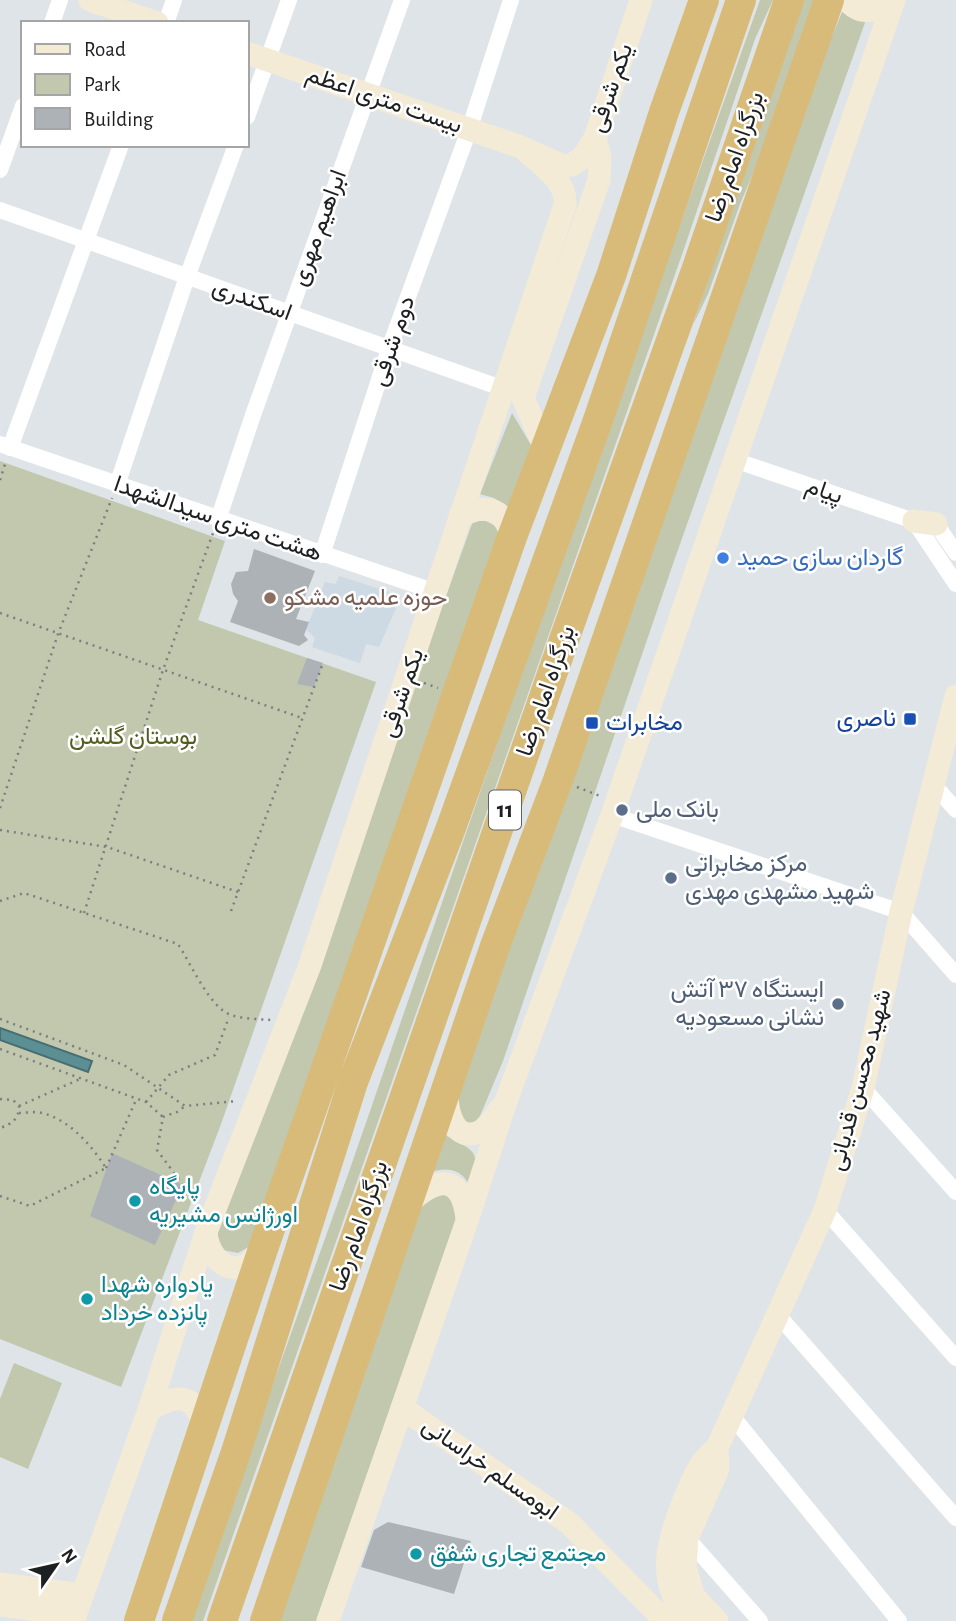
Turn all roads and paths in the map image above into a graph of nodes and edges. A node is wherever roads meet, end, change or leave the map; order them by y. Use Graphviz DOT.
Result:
graph roads {
  1 [pos="60,0"];
  2 [pos="90,0"];
  3 [pos="174,0"];
  4 [pos="289,0"];
  5 [pos="402,0"];
  6 [pos="511,0"];
  7 [pos="641,0"];
  8 [pos="704,0"];
  9 [pos="741,0"];
  10 [pos="748,0"];
  11 [pos="789,0"];
  12 [pos="829,0"];
  13 [pos="847,0"];
  14 [pos="892,0"];
  15 [pos="53,21"];
  16 [pos="151,21"];
  17 [pos="167,21"];
  18 [pos="725,50"];
  19 [pos="257,57"];
  20 [pos="367,94"];
  21 [pos="248,111"];
  22 [pos="21,112"];
  23 [pos="785,129"];
  24 [pos="469,130"];
  25 [pos="595,138"];
  26 [pos="120,147"];
  27 [pos="235,147"];
  28 [pos="521,147"];
  29 [pos="0,170"];
  30 [pos="0,209"];
  31 [pos="86,240"];
  32 [pos="187,277"];
  33 [pos="289,314"];
  34 [pos="389,349"];
  35 [pos="655,384"];
  36 [pos="504,389"];
  37 [pos="5,446"];
  38 [pos="544,446"];
  39 [pos="734,460"];
  40 [pos="0,480"];
  41 [pos="117,485"];
  42 [pos="460,516"];
  43 [pos="218,520"];
  44 [pos="935,524"];
  45 [pos="512,537"];
  46 [pos="956,553"];
  47 [pos="321,555"];
  48 [pos="956,584"];
  49 [pos="436,592"];
  50 [pos="0,613"];
  51 [pos="58,634"];
  52 [pos="565,637"];
  53 [pos="323,663"];
  54 [pos="163,670"];
  55 [pos="956,695"];
  56 [pos="302,718"];
  57 [pos="572,785"];
  58 [pos="934,785"];
  59 [pos="0,808"];
  60 [pos="615,808"];
  61 [pos="956,810"];
  62 [pos="0,830"];
  63 [pos="449,833"];
  64 [pos="107,847"];
  65 [pos="238,892"];
  66 [pos="0,901"];
  67 [pos="231,911"];
  68 [pos="901,912"];
  69 [pos="84,913"];
  70 [pos="495,946"];
  71 [pos="956,975"];
  72 [pos="230,1015"];
  73 [pos="0,1019"];
  74 [pos="288,1022"];
  75 [pos="0,1049"];
  76 [pos="82,1079"];
  77 [pos="448,1086"];
  78 [pos="158,1088"];
  79 [pos="863,1088"];
  80 [pos="258,1098"];
  81 [pos="0,1099"];
  82 [pos="137,1099"];
  83 [pos="506,1101"];
  84 [pos="146,1102"];
  85 [pos="19,1106"];
  86 [pos="184,1106"];
  87 [pos="19,1113"];
  88 [pos="163,1117"];
  89 [pos="0,1128"];
  90 [pos="300,1145"];
  91 [pos="106,1168"];
  92 [pos="183,1185"];
  93 [pos="956,1192"];
  94 [pos="0,1196"];
  95 [pos="407,1205"];
  96 [pos="825,1210"];
  97 [pos="467,1221"];
  98 [pos="206,1231"];
  99 [pos="263,1249"];
  100 [pos="777,1314"];
  101 [pos="956,1357"];
  102 [pos="402,1408"];
  103 [pos="149,1410"];
  104 [pos="732,1416"];
  105 [pos="204,1426"];
  106 [pos="717,1448"];
  107 [pos="956,1518"];
  108 [pos="687,1538"];
  109 [pos="0,1584"];
  110 [pos="0,1605"];
  111 [pos="76,1610"];
  112 [pos="139,1621"];
  113 [pos="177,1621"];
  114 [pos="222,1621"];
  115 [pos="265,1621"];
  116 [pos="328,1621"];
  117 [pos="665,1621"];
  118 [pos="690,1621"];
  119 [pos="717,1621"];
  120 [pos="760,1621"];
  121 [pos="899,1621"];
  1 -- 15 [label="street"];
  2 -- 16 [label="main road"];
  3 -- 17 [label="street"];
  4 -- 19 [label="street"];
  5 -- 20 [label="street, ابراهیم مهری"];
  6 -- 24 [label="street, دوم شرقی"];
  7 -- 25 [label="main road, یکم شرقی"];
  8 -- 38 [label="highway"];
  9 -- 18 [label="highway, بزرگراه امام رضا / 11"];
  10 -- 18 [label="highway"];
  11 -- 35 [label="highway, بزرگراه امام رضا / 11"];
  12 -- 23 [label="highway"];
  13 -- 14 [label="main road"];
  14 -- 39 [label="main road"];
  18 -- 63 [label="highway, بزرگراه امام رضا / 11"];
  19 -- 20 [label="main road, بیست متری اعظم"];
  19 -- 21 [label="street"];
  20 -- 24 [label="main road, بیست متری اعظم"];
  20 -- 33 [label="street, ابراهیم مهری"];
  22 -- 29 [label="street"];
  23 -- 35 [label="highway"];
  23 -- 70 [label="highway"];
  24 -- 28 [label="main road, بیست متری اعظم"];
  24 -- 34 [label="street, دوم شرقی"];
  25 -- 28 [label="main road, یکم شرقی"];
  25 -- 38 [label="main road"];
  26 -- 31 [label="street"];
  27 -- 32 [label="street"];
  28 -- 36 [label="main road, یکم شرقی"];
  30 -- 31 [label="street, اسکندری"];
  31 -- 32 [label="street, اسکندری"];
  31 -- 37 [label="street"];
  32 -- 33 [label="street, اسکندری"];
  32 -- 41 [label="street"];
  33 -- 34 [label="street, اسکندری"];
  33 -- 43 [label="street, ابراهیم مهری"];
  34 -- 36 [label="street, اسکندری"];
  34 -- 47 [label="street, دوم شرقی"];
  35 -- 52 [label="highway, بزرگراه امام رضا / 11"];
  36 -- 42 [label="main road, یکم شرقی"];
  37 -- 40 [label="path"];
  37 -- 41 [label="street, هشت متری سیدالشهدا"];
  38 -- 45 [label="highway"];
  39 -- 44 [label="street, پیام"];
  39 -- 60 [label="main road"];
  41 -- 43 [label="street, هشت متری سیدالشهدا"];
  41 -- 51 [label="path"];
  42 -- 45 [label="main road"];
  42 -- 49 [label="main road, یکم شرقی"];
  43 -- 47 [label="street, هشت متری سیدالشهدا"];
  43 -- 54 [label="path"];
  44 -- 46 [label="street"];
  44 -- 48 [label="street"];
  45 -- 90 [label="highway"];
  47 -- 49 [label="street, هشت متری سیدالشهدا"];
  49 -- 74 [label="main road, یکم شرقی"];
  50 -- 51 [label="path"];
  51 -- 54 [label="path"];
  51 -- 59 [label="path"];
  52 -- 70 [label="highway"];
  52 -- 114 [label="highway, بزرگراه امام رضا / 11"];
  53 -- 56 [label="path"];
  54 -- 56 [label="path"];
  54 -- 64 [label="path"];
  55 -- 58 [label="main road, شهید محسن قدیانی"];
  56 -- 65 [label="path"];
  57 -- 60 [label="path"];
  58 -- 61 [label="street"];
  58 -- 68 [label="main road, شهید محسن قدیانی"];
  60 -- 68 [label="street"];
  60 -- 83 [label="main road"];
  62 -- 64 [label="path"];
  63 -- 90 [label="highway"];
  63 -- 113 [label="highway, بزرگراه امام رضا / 11"];
  64 -- 65 [label="path"];
  64 -- 69 [label="path"];
  65 -- 67 [label="path"];
  66 -- 69 [label="path"];
  68 -- 71 [label="street"];
  68 -- 79 [label="main road, شهید محسن قدیانی"];
  69 -- 72 [label="path"];
  70 -- 77 [label="highway"];
  72 -- 74 [label="path"];
  72 -- 78 [label="path"];
  73 -- 78 [label="path"];
  74 -- 80 [label="main road, یکم شرقی"];
  75 -- 76 [label="path"];
  76 -- 82 [label="path"];
  76 -- 85 [label="path"];
  77 -- 83 [label="main road"];
  77 -- 95 [label="highway"];
  78 -- 84 [label="path"];
  78 -- 86 [label="path"];
  79 -- 93 [label="street"];
  79 -- 96 [label="main road, شهید محسن قدیانی"];
  80 -- 86 [label="path"];
  80 -- 98 [label="main road, یکم شرقی"];
  81 -- 85 [label="path"];
  82 -- 84 [label="path"];
  82 -- 91 [label="path"];
  83 -- 97 [label="main road"];
  84 -- 88 [label="path"];
  85 -- 87 [label="path"];
  86 -- 88 [label="path"];
  87 -- 89 [label="path"];
  87 -- 91 [label="path"];
  88 -- 92 [label="path"];
  90 -- 99 [label="highway"];
  91 -- 94 [label="path"];
  95 -- 97 [label="main road"];
  95 -- 115 [label="highway"];
  96 -- 100 [label="main road, شهید محسن قدیانی"];
  96 -- 101 [label="street"];
  97 -- 102 [label="main road"];
  98 -- 99 [label="main road"];
  98 -- 103 [label="main road, یکم شرقی"];
  99 -- 105 [label="highway"];
  100 -- 104 [label="main road, شهید محسن قدیانی"];
  100 -- 107 [label="street"];
  102 -- 116 [label="main road"];
  102 -- 117 [label="main road, ابومسلم خراسانی"];
  103 -- 105 [label="main road"];
  103 -- 111 [label="main road, یکم شرقی"];
  104 -- 106 [label="main road, شهید محسن قدیانی"];
  104 -- 121 [label="street"];
  105 -- 112 [label="highway"];
  106 -- 108 [label="main road, شهید محسن قدیانی"];
  106 -- 118 [label="main road, شهید محسن قدیانی"];
  108 -- 119 [label="main road, شهید محسن قدیانی"];
  108 -- 120 [label="street"];
  109 -- 111 [label="main road"];
  110 -- 111 [label="main road"];
}
